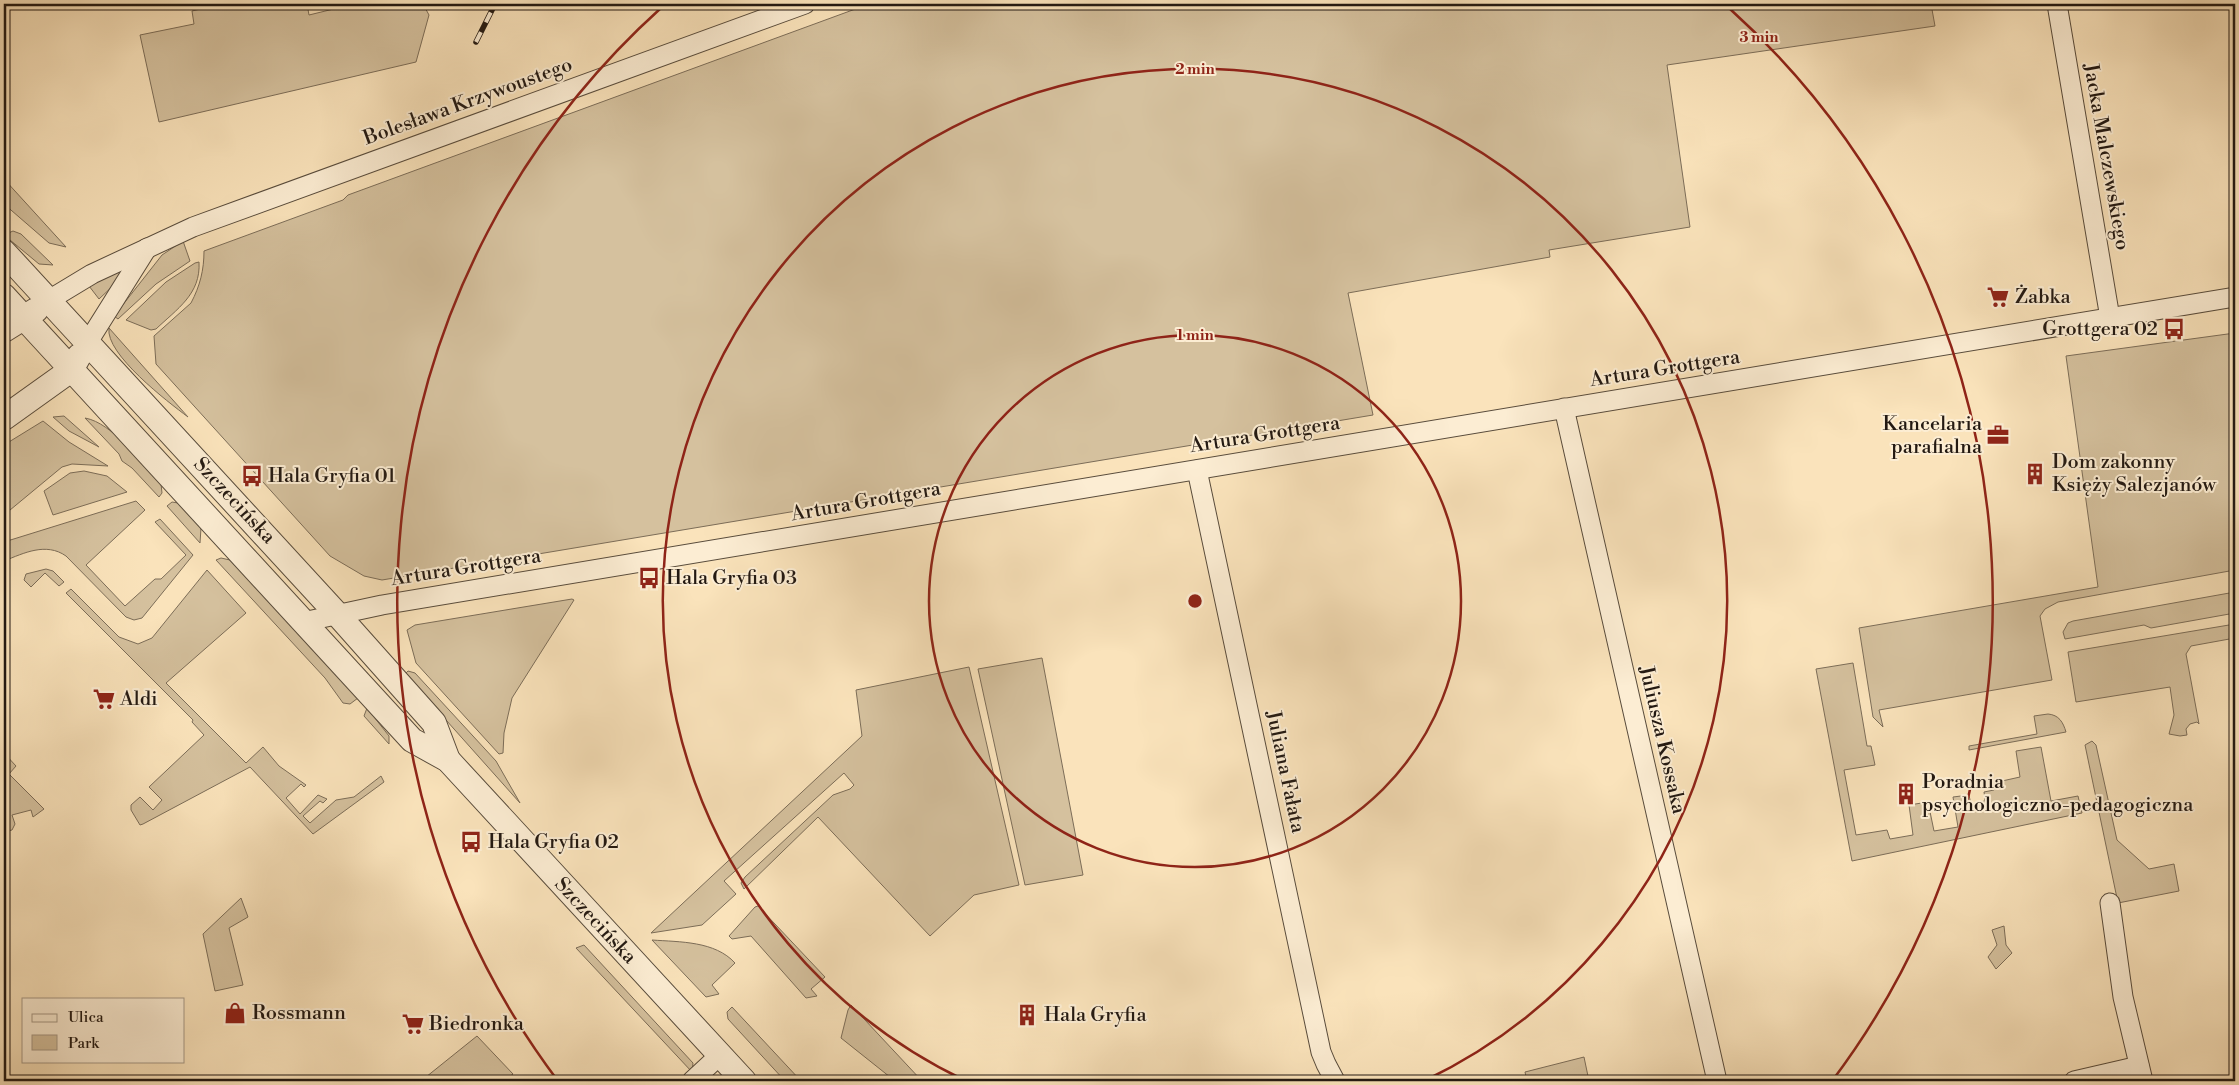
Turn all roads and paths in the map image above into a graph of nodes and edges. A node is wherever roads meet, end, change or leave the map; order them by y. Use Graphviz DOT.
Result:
graph roads {
  1 [pos="805,4"];
  2 [pos="2057,4"];
  3 [pos="148,247"];
  4 [pos="4,252"];
  5 [pos="4,296"];
  6 [pos="2235,297"];
  7 [pos="49,300"];
  8 [pos="2110,318"];
  9 [pos="14,324"];
  10 [pos="88,342"];
  11 [pos="71,370"];
  12 [pos="1564,408"];
  13 [pos="4,418"];
  14 [pos="1197,470"];
  15 [pos="338,614"];
  16 [pos="303,622"];
  17 [pos="448,760"];
  18 [pos="2110,903"];
  19 [pos="720,1056"];
  20 [pos="2141,1074"];
  21 [pos="692,1081"];
  22 [pos="744,1081"];
  23 [pos="1336,1081"];
  24 [pos="1717,1081"];
  25 [pos="2074,1081"];
  1 -- 3 [label="street, Bolesława Krzywoustego"];
  2 -- 8 [label="street, Jacka Malczewskiego"];
  3 -- 7 [label="street, Bolesława Krzywoustego"];
  3 -- 10 [label="street"];
  4 -- 7 [label="street, Szczecińska"];
  5 -- 9 [label="street, Szczecińska"];
  6 -- 8 [label="street, Artura Grottgera"];
  7 -- 9 [label="street"];
  7 -- 10 [label="street, Szczecińska"];
  8 -- 12 [label="street, Artura Grottgera"];
  9 -- 11 [label="street, Szczecińska"];
  10 -- 11 [label="street"];
  10 -- 15 [label="street, Szczecińska"];
  11 -- 13 [label="street"];
  11 -- 16 [label="street, Szczecińska"];
  12 -- 14 [label="street, Artura Grottgera"];
  12 -- 24 [label="street, Juliusza Kossaka"];
  14 -- 15 [label="street, Artura Grottgera"];
  14 -- 23 [label="street, Juliana Fałata"];
  15 -- 16 [label="street, Artura Grottgera"];
  15 -- 17 [label="street, Szczecińska"];
  16 -- 17 [label="street, Szczecińska"];
  17 -- 19 [label="street, Szczecińska"];
  18 -- 20 [label="street"];
  19 -- 21 [label="street"];
  19 -- 22 [label="street, Szczecińska"];
  20 -- 25 [label="street"];
}
